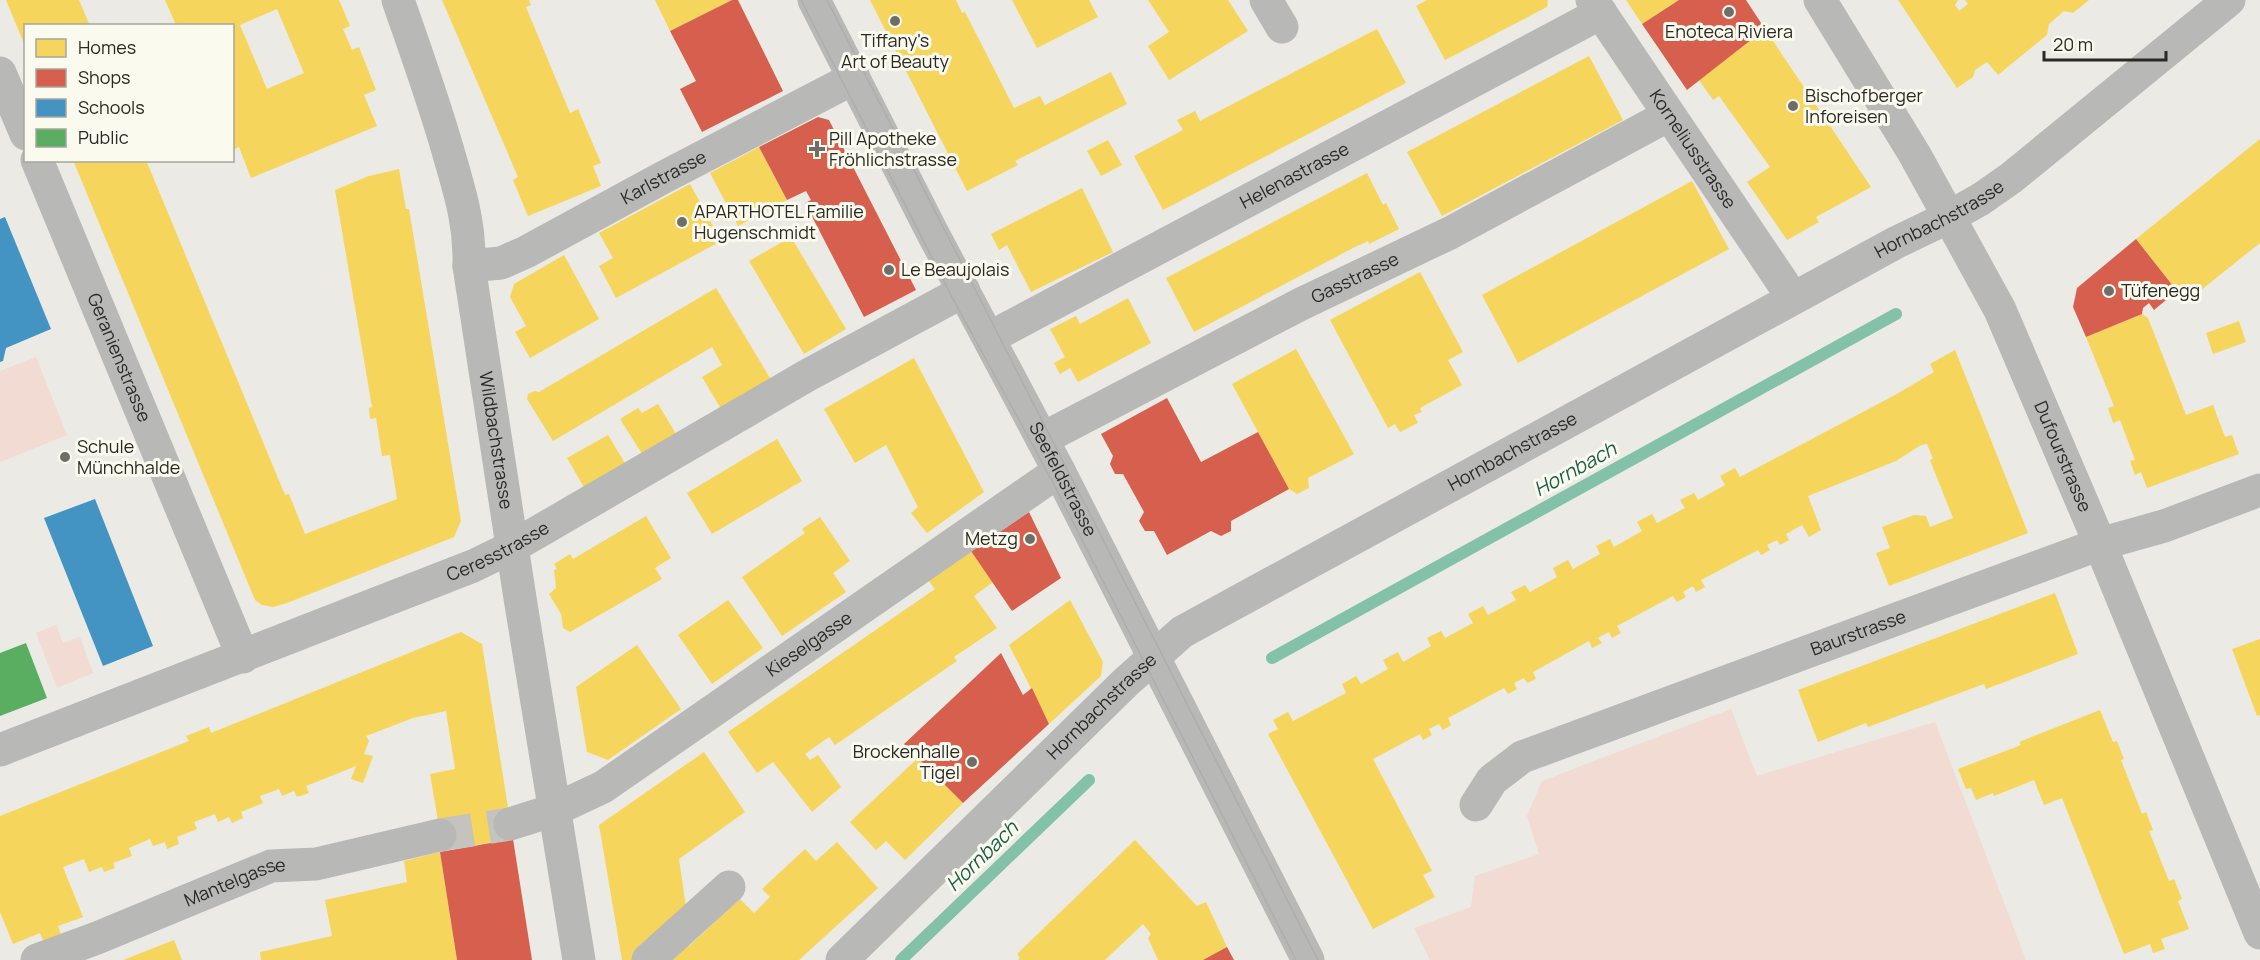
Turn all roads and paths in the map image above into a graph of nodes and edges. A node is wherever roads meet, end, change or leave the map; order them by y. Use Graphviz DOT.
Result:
graph roads {
  1 [pos="398,0"];
  2 [pos="814,0"];
  3 [pos="1820,0"];
  4 [pos="2229,0"];
  5 [pos="1596,6"];
  6 [pos="0,73"];
  7 [pos="854,78"];
  8 [pos="1669,115"];
  9 [pos="24,129"];
  10 [pos="37,162"];
  11 [pos="1949,217"];
  12 [pos="470,266"];
  13 [pos="964,291"];
  14 [pos="1793,298"];
  15 [pos="989,338"];
  16 [pos="1042,439"];
  17 [pos="1059,471"];
  18 [pos="2260,490"];
  19 [pos="2100,544"];
  20 [pos="512,547"];
  21 [pos="243,657"];
  22 [pos="1153,657"];
  23 [pos="0,750"];
  24 [pos="1476,805"];
  25 [pos="554,810"];
  26 [pos="510,824"];
  27 [pos="440,835"];
  28 [pos="729,887"];
  29 [pos="2260,933"];
  30 [pos="37,960"];
  31 [pos="579,960"];
  32 [pos="648,960"];
  33 [pos="842,960"];
  34 [pos="1308,960"];
  1 -- 12 [label="street, Wildbachstrasse"];
  2 -- 7 [label="street, Seefeldstrasse"];
  3 -- 11 [label="street, Dufourstrasse"];
  4 -- 11 [label="street, Hornbachstrasse"];
  5 -- 8 [label="street, Korneliusstrasse"];
  5 -- 15 [label="street, Helenastrasse"];
  6 -- 9 [label="street"];
  7 -- 12 [label="street, Karlstrasse"];
  7 -- 13 [label="street, Seefeldstrasse"];
  8 -- 14 [label="street, Korneliusstrasse"];
  8 -- 16 [label="street, Gasstrasse"];
  10 -- 21 [label="street, Geranienstrasse"];
  11 -- 14 [label="street, Hornbachstrasse"];
  11 -- 19 [label="street, Dufourstrasse"];
  12 -- 20 [label="street, Wildbachstrasse"];
  13 -- 15 [label="street, Seefeldstrasse"];
  13 -- 20 [label="street, Ceresstrasse"];
  14 -- 22 [label="street, Hornbachstrasse"];
  15 -- 16 [label="street, Seefeldstrasse"];
  16 -- 17 [label="street, Seefeldstrasse"];
  17 -- 22 [label="street, Seefeldstrasse"];
  17 -- 25 [label="street, Kieselgasse"];
  18 -- 19 [label="street, Baurstrasse"];
  19 -- 24 [label="street, Baurstrasse"];
  19 -- 29 [label="street, Dufourstrasse"];
  20 -- 21 [label="street, Ceresstrasse"];
  20 -- 25 [label="street, Wildbachstrasse"];
  21 -- 23 [label="street, Ceresstrasse"];
  22 -- 33 [label="street, Hornbachstrasse"];
  22 -- 34 [label="street, Seefeldstrasse"];
  25 -- 26 [label="street"];
  25 -- 31 [label="street, Wildbachstrasse"];
  27 -- 30 [label="street, Mantelgasse"];
  28 -- 32 [label="street"];
}
